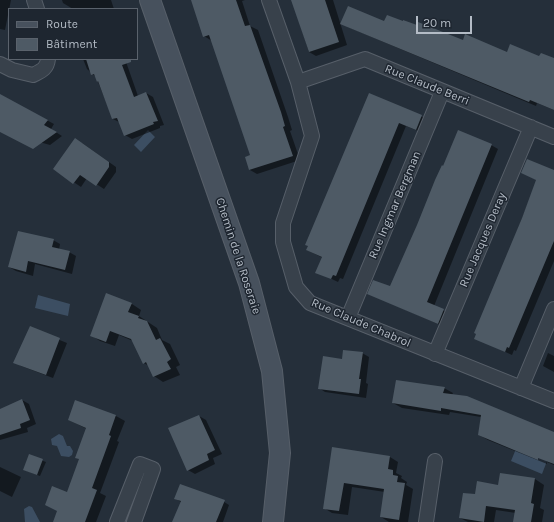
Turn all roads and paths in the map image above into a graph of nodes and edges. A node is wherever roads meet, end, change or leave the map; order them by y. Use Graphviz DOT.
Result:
graph roads {
  1 [pos="150,0"];
  2 [pos="269,0"];
  3 [pos="48,60"];
  4 [pos="0,64"];
  5 [pos="298,82"];
  6 [pos="442,92"];
  7 [pos="531,127"];
  8 [pos="554,137"];
  9 [pos="554,309"];
  10 [pos="348,318"];
  11 [pos="435,354"];
  12 [pos="521,388"];
  13 [pos="554,401"];
  14 [pos="435,461"];
  15 [pos="116,522"];
  16 [pos="134,522"];
  17 [pos="273,522"];
  18 [pos="426,522"];
  1 -- 17 [label="street, Chemin de la Roseraie"];
  2 -- 5 [label="street, Rue Claude Chabrol"];
  3 -- 4 [label="street"];
  5 -- 6 [label="street, Rue Claude Berri"];
  5 -- 10 [label="street, Rue Claude Chabrol"];
  6 -- 7 [label="street, Rue Claude Berri"];
  6 -- 10 [label="street, Rue Ingmar Bergman"];
  7 -- 8 [label="street, Rue Claude Berri"];
  7 -- 11 [label="street, Rue Jacques Deray"];
  9 -- 12 [label="street"];
  10 -- 11 [label="street, Rue Claude Chabrol"];
  11 -- 12 [label="street, Rue Claude Chabrol"];
  12 -- 13 [label="street, Rue Claude Chabrol"];
  14 -- 18 [label="street"];
  15 -- 16 [label="street"];
}
